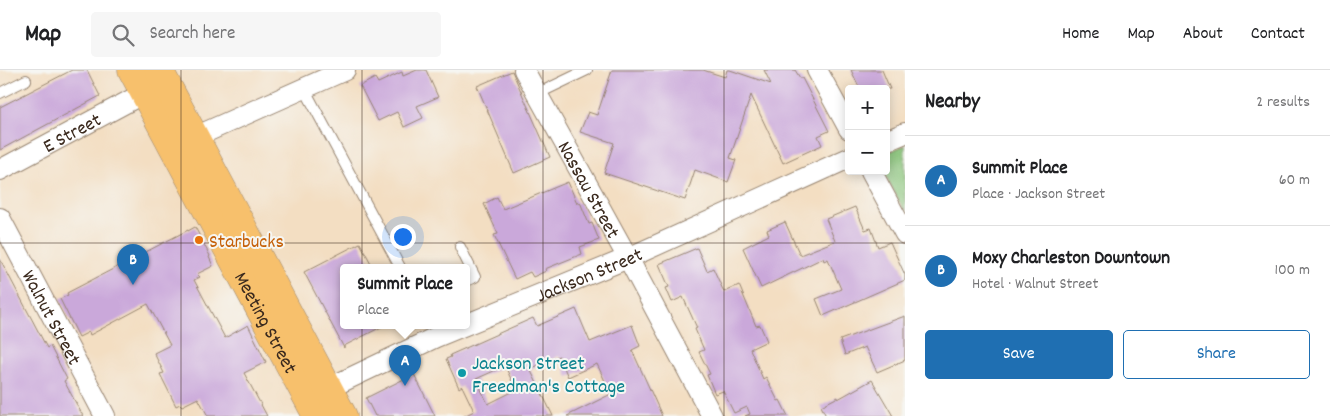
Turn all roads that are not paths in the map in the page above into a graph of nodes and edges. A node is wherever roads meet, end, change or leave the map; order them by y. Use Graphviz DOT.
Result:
graph roads {
  1 [pos="159,70"];
  2 [pos="346,70"];
  3 [pos="524,70"];
  4 [pos="587,70"];
  5 [pos="818,70"];
  6 [pos="26,80"];
  7 [pos="138,81"];
  8 [pos="304,88"];
  9 [pos="0,93"];
  10 [pos="537,94"];
  11 [pos="845,121"];
  12 [pos="905,133"];
  13 [pos="195,137"];
  14 [pos="890,140"];
  15 [pos="845,160"];
  16 [pos="0,170"];
  17 [pos="873,175"];
  18 [pos="0,218"];
  19 [pos="905,234"];
  20 [pos="460,247"];
  21 [pos="628,258"];
  22 [pos="398,264"];
  23 [pos="468,264"];
  24 [pos="470,268"];
  25 [pos="470,279"];
  26 [pos="470,317"];
  27 [pos="433,331"];
  28 [pos="329,388"];
  29 [pos="710,415"];
  30 [pos="105,416"];
  31 [pos="317,416"];
  32 [pos="343,416"];
  1 -- 13 [label="main road, Meeting Street"];
  2 -- 8 [label="street"];
  3 -- 10 [label="street, Nassau Street"];
  4 -- 10 [label="lane"];
  5 -- 11 [label="street"];
  6 -- 9 [label="lane"];
  7 -- 16 [label="street, E Street"];
  7 -- 31 [label="main road, Meeting Street"];
  8 -- 13 [label="street"];
  8 -- 22 [label="lane"];
  10 -- 21 [label="street, Nassau Street"];
  12 -- 14 [label="street"];
  13 -- 28 [label="main road, Meeting Street"];
  15 -- 21 [label="street, Jackson Street"];
  17 -- 19 [label="street"];
  18 -- 30 [label="street, Walnut Street"];
  20 -- 23 [label="lane"];
  21 -- 26 [label="street, Jackson Street"];
  21 -- 29 [label="street, Nassau Street"];
  24 -- 25 [label="lane"];
  27 -- 28 [label="street, Jackson Street"];
  28 -- 32 [label="main road, Meeting Street"];
}
